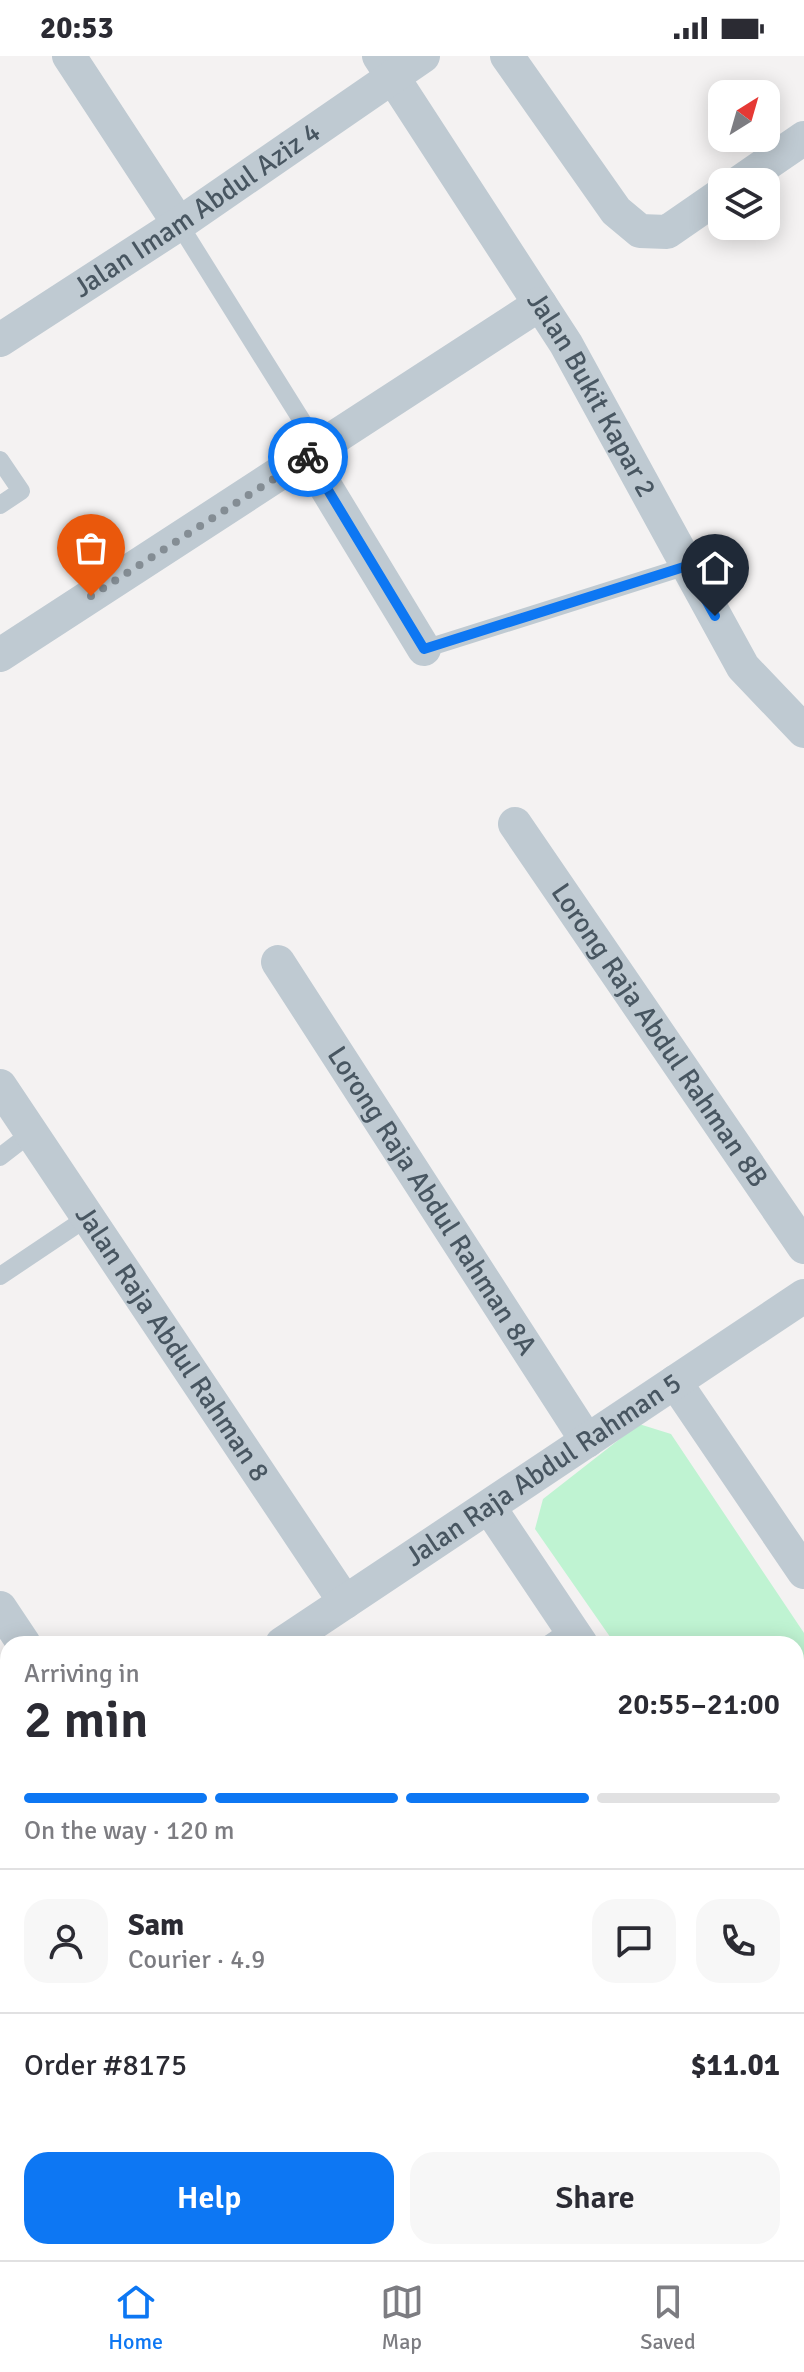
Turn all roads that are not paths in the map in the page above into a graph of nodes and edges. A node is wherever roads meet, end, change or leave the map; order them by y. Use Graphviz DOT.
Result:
graph roads {
  1 [pos="69,56"];
  2 [pos="423,56"];
  3 [pos="507,56"];
  4 [pos="387,67"];
  5 [pos="804,138"];
  6 [pos="760,168"];
  7 [pos="708,204"];
  8 [pos="179,224"];
  9 [pos="540,304"];
  10 [pos="0,340"];
  11 [pos="313,452"];
  12 [pos="0,460"];
  13 [pos="0,505"];
  14 [pos="687,566"];
  15 [pos="424,649"];
  16 [pos="0,655"];
  17 [pos="804,731"];
  18 [pos="515,824"];
  19 [pos="278,962"];
  20 [pos="0,1086"];
  21 [pos="31,1133"];
  22 [pos="0,1157"];
  23 [pos="88,1217"];
  24 [pos="804,1247"];
  25 [pos="0,1276"];
  26 [pos="804,1296"];
  27 [pos="675,1382"];
  28 [pos="587,1441"];
  29 [pos="489,1507"];
  30 [pos="804,1572"];
  31 [pos="345,1602"];
  32 [pos="0,1608"];
  33 [pos="19,1636"];
  34 [pos="294,1636"];
  35 [pos="565,1636"];
  1 -- 8 [label="street"];
  2 -- 4 [label="street, Jalan Imam Abdul Aziz 4"];
  3 -- 7 [label="street"];
  4 -- 8 [label="street, Jalan Imam Abdul Aziz 4"];
  4 -- 9 [label="street, Jalan Bukit Kapar 2"];
  5 -- 6 [label="street"];
  8 -- 10 [label="street, Jalan Imam Abdul Aziz 4"];
  8 -- 11 [label="lane"];
  9 -- 11 [label="street"];
  9 -- 14 [label="street, Jalan Bukit Kapar 2"];
  11 -- 15 [label="street"];
  11 -- 16 [label="street"];
  12 -- 13 [label="lane"];
  14 -- 15 [label="lane"];
  14 -- 17 [label="street, Jalan Bukit Kapar 2"];
  18 -- 24 [label="street, Lorong Raja Abdul Rahman 8B"];
  19 -- 28 [label="street, Lorong Raja Abdul Rahman 8A"];
  20 -- 21 [label="street, Jalan Raja Abdul Rahman 8"];
  21 -- 22 [label="lane"];
  21 -- 23 [label="street, Jalan Raja Abdul Rahman 8"];
  23 -- 25 [label="lane"];
  23 -- 31 [label="street, Jalan Raja Abdul Rahman 8"];
  26 -- 27 [label="street, Jalan Raja Abdul Rahman 5"];
  27 -- 28 [label="street, Jalan Raja Abdul Rahman 5"];
  27 -- 30 [label="street"];
  28 -- 29 [label="street, Jalan Raja Abdul Rahman 5"];
  29 -- 31 [label="street, Jalan Raja Abdul Rahman 5"];
  29 -- 35 [label="street"];
  31 -- 34 [label="street, Jalan Raja Abdul Rahman 5"];
  32 -- 33 [label="street"];
}
